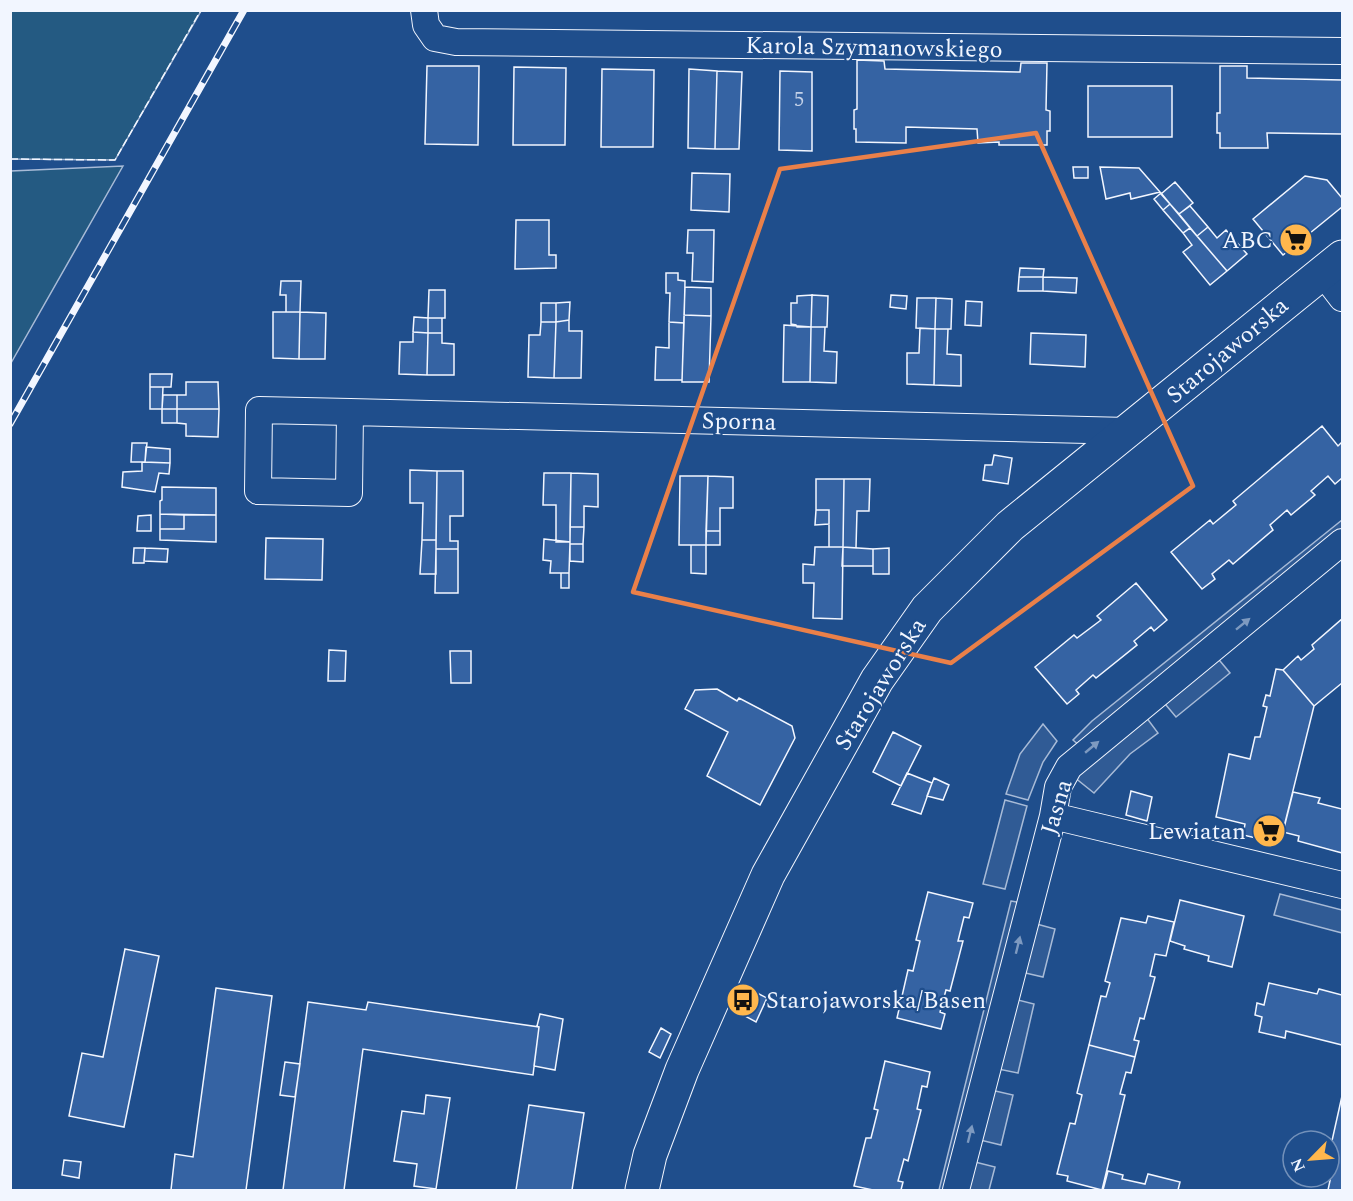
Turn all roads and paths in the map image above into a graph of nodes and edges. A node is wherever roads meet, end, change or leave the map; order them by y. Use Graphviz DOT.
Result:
graph roads {
  1 [pos="424,10"];
  2 [pos="1342,51"];
  3 [pos="1332,264"];
  4 [pos="1342,298"];
  5 [pos="350,412"];
  6 [pos="1128,431"];
  7 [pos="1342,542"];
  8 [pos="1053,816"];
  9 [pos="1342,885"];
  10 [pos="642,1191"];
  11 [pos="956,1191"];
  1 -- 2 [label="street, Karola Szymanowskiego"];
  3 -- 4 [label="street"];
  3 -- 6 [label="street, Starojaworska"];
  5 -- 5 [label="street, Sporna"];
  5 -- 6 [label="street, Sporna"];
  6 -- 10 [label="street, Starojaworska"];
  8 -- 7 [label="street, Jasna, one-way"];
  8 -- 9 [label="street"];
  11 -- 8 [label="street, Jasna, one-way"];
}
